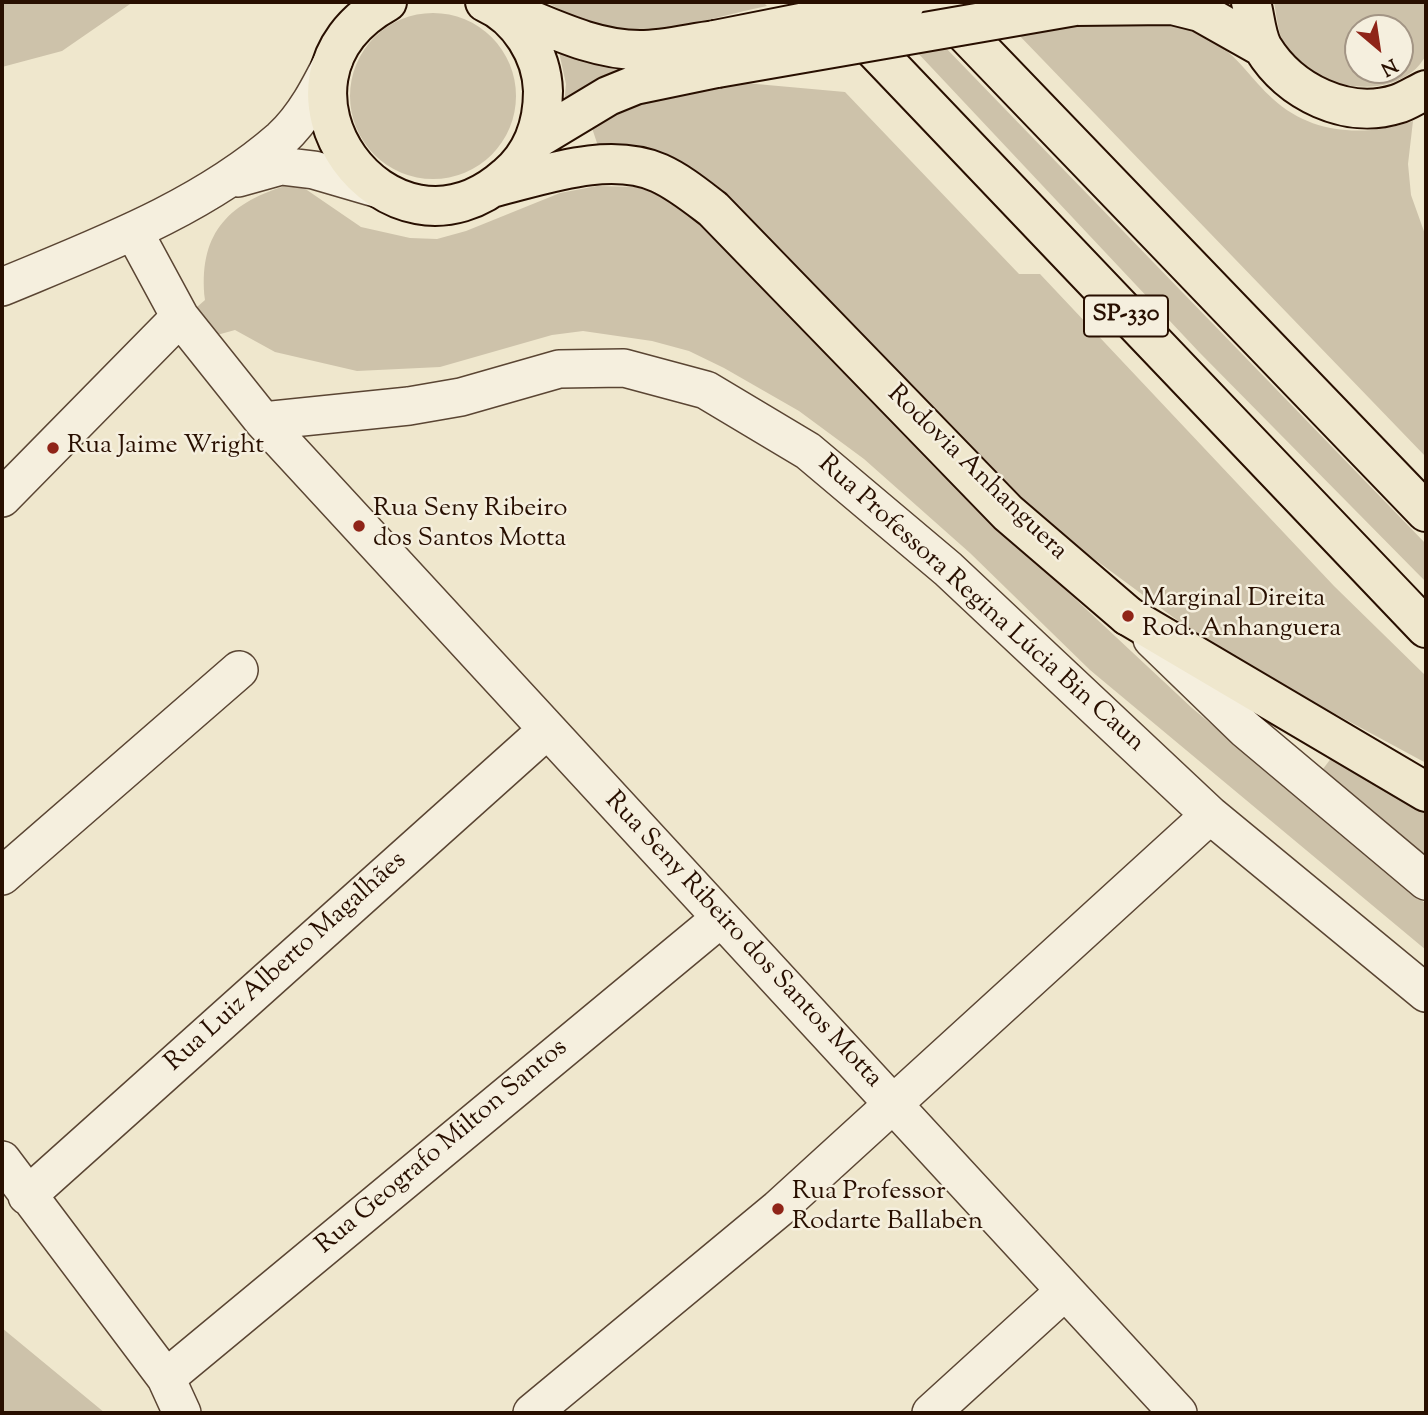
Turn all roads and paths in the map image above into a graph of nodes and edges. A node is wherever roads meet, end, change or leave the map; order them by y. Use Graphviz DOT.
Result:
graph roads {
  1 [pos="487,2"];
  2 [pos="829,2"];
  3 [pos="906,2"];
  4 [pos="935,2"];
  5 [pos="1251,2"];
  6 [pos="379,5"];
  7 [pos="1262,47"];
  8 [pos="716,54"];
  9 [pos="335,58"];
  10 [pos="1426,90"];
  11 [pos="535,140"];
  12 [pos="220,183"];
  13 [pos="495,187"];
  14 [pos="379,189"];
  15 [pos="134,232"];
  16 [pos="2,287"];
  17 [pos="180,317"];
  18 [pos="263,421"];
  19 [pos="2,498"];
  20 [pos="1426,512"];
  21 [pos="1128,617"];
  22 [pos="1426,628"];
  23 [pos="239,670"];
  24 [pos="547,730"];
  25 [pos="1426,792"];
  26 [pos="1210,815"];
  27 [pos="2,876"];
  28 [pos="1426,881"];
  29 [pos="721,918"];
  30 [pos="1426,993"];
  31 [pos="893,1104"];
  32 [pos="2,1160"];
  33 [pos="27,1196"];
  34 [pos="1065,1291"];
  35 [pos="166,1378"];
  36 [pos="182,1413"];
  37 [pos="532,1413"];
  38 [pos="931,1413"];
  39 [pos="1178,1413"];
  1 -- 8 [label="main road"];
  1 -- 11 [label="main road"];
  2 -- 22 [label="main road, SP-330"];
  3 -- 8 [label="main road, bridge"];
  4 -- 20 [label="main road, SP-330"];
  5 -- 7 [label="main road"];
  6 -- 9 [label="main road"];
  7 -- 8 [label="main road, bridge"];
  7 -- 10 [label="main road"];
  8 -- 11 [label="main road"];
  9 -- 12 [label="street"];
  9 -- 14 [label="main road"];
  11 -- 13 [label="main road"];
  12 -- 14 [label="street"];
  12 -- 15 [label="street"];
  13 -- 14 [label="main road"];
  13 -- 21 [label="main road, Rodovia Anhanguera"];
  15 -- 16 [label="street"];
  15 -- 17 [label="street, Rua Seny Ribeiro dos Santos Motta"];
  17 -- 18 [label="street, Rua Seny Ribeiro dos Santos Motta"];
  17 -- 19 [label="street"];
  18 -- 24 [label="street, Rua Seny Ribeiro dos Santos Motta"];
  18 -- 26 [label="street, Rua Professora Regina Lúcia Bin Caun"];
  21 -- 25 [label="main road"];
  21 -- 28 [label="street, Rodovia Anhanguera"];
  23 -- 27 [label="street"];
  24 -- 29 [label="street, Rua Seny Ribeiro dos Santos Motta"];
  24 -- 33 [label="street, Rua Luiz Alberto Magalhães"];
  26 -- 30 [label="street, Rua Professora Regina Lúcia Bin Caun"];
  26 -- 31 [label="street"];
  29 -- 31 [label="street, Rua Seny Ribeiro dos Santos Motta"];
  29 -- 35 [label="street, Rua Geografo Milton Santos"];
  31 -- 34 [label="street, Rua Seny Ribeiro dos Santos Motta"];
  31 -- 37 [label="street"];
  32 -- 33 [label="street"];
  33 -- 35 [label="street"];
  34 -- 38 [label="street"];
  34 -- 39 [label="street, Rua Seny Ribeiro dos Santos Motta"];
  35 -- 36 [label="street"];
}
